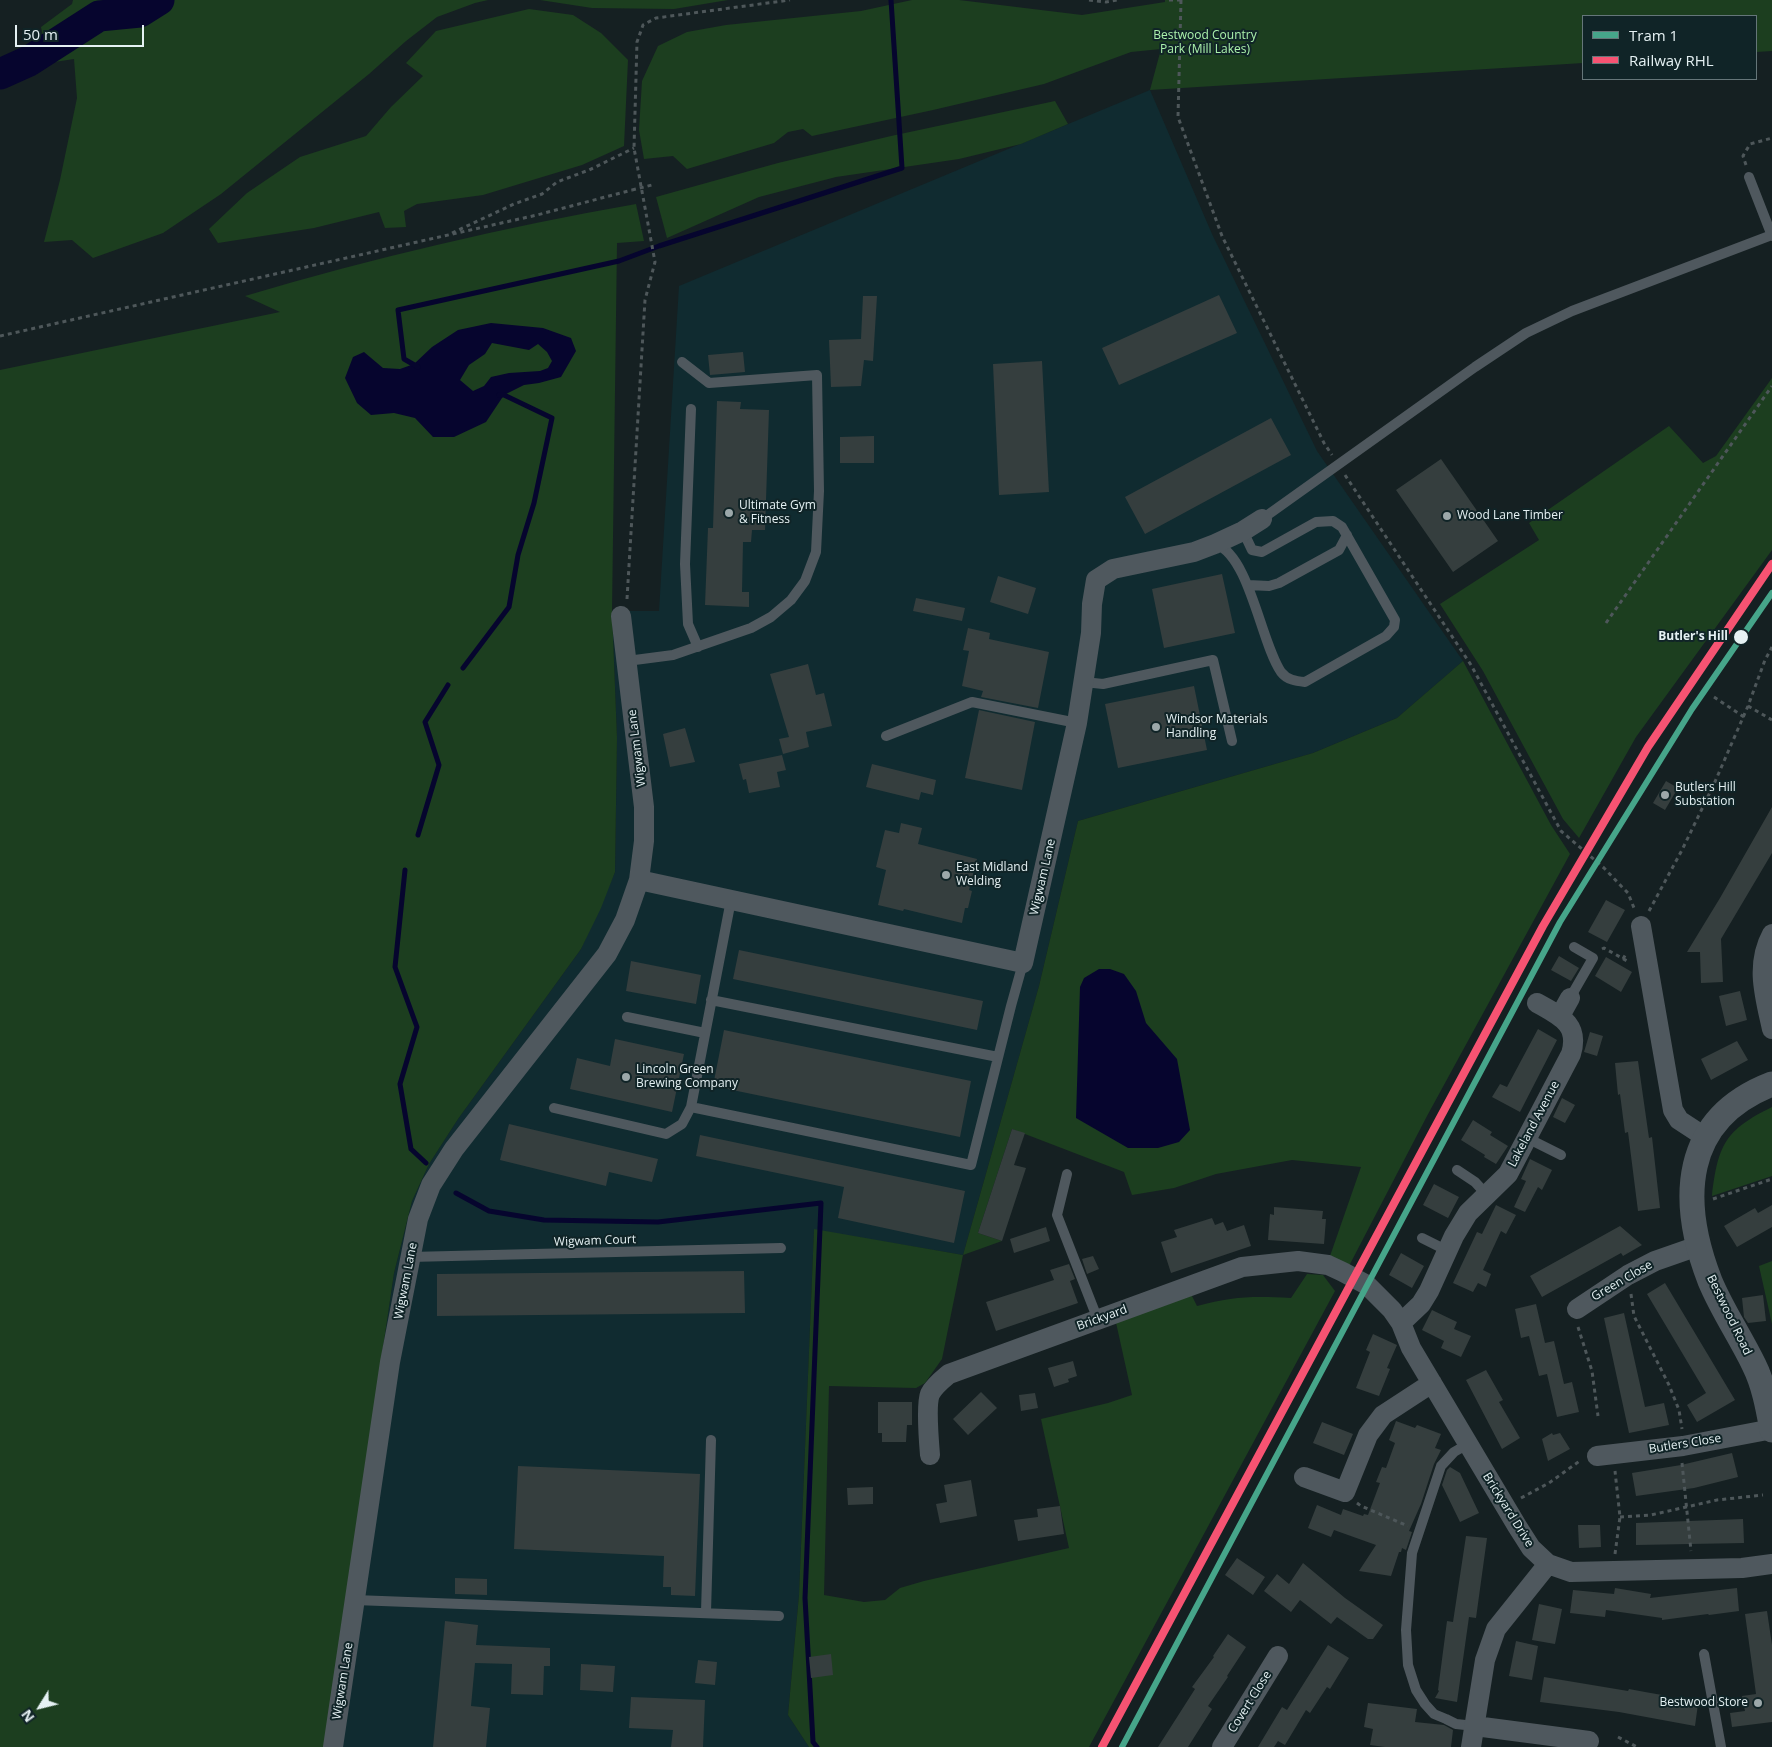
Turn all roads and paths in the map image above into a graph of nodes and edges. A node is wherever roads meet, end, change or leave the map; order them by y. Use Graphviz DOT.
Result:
graph roads {
  1 [pos="790,0"];
  2 [pos="1088,0"];
  3 [pos="1117,0"];
  4 [pos="1169,0"];
  5 [pos="1180,0"];
  6 [pos="1772,138"];
  7 [pos="634,148"];
  8 [pos="1749,177"];
  9 [pos="652,185"];
  10 [pos="1772,235"];
  11 [pos="444,236"];
  12 [pos="0,336"];
  13 [pos="682,362"];
  14 [pos="1772,386"];
  15 [pos="691,409"];
  16 [pos="1338,465"];
  17 [pos="1262,519"];
  18 [pos="1243,531"];
  19 [pos="1347,535"];
  20 [pos="1215,544"];
  21 [pos="1248,585"];
  22 [pos="621,616"];
  23 [pos="1606,623"];
  24 [pos="698,647"];
  25 [pos="1772,647"];
  26 [pos="627,661"];
  27 [pos="1084,682"];
  28 [pos="1714,697"];
  29 [pos="1748,706"];
  30 [pos="1744,717"];
  31 [pos="1772,720"];
  32 [pos="1077,723"];
  33 [pos="886,736"];
  34 [pos="1232,741"];
  35 [pos="639,880"];
  36 [pos="731,900"];
  37 [pos="1637,917"];
  38 [pos="1772,934"];
  39 [pos="1574,946"];
  40 [pos="1592,958"];
  41 [pos="1023,963"];
  42 [pos="1649,974"];
  43 [pos="1570,998"];
  44 [pos="712,1000"];
  45 [pos="1537,1003"];
  46 [pos="1560,1016"];
  47 [pos="627,1017"];
  48 [pos="1772,1029"];
  49 [pos="705,1032"];
  50 [pos="998,1057"];
  51 [pos="1772,1084"];
  52 [pos="691,1107"];
  53 [pos="554,1108"];
  54 [pos="1706,1137"];
  55 [pos="1527,1138"];
  56 [pos="1561,1155"];
  57 [pos="1457,1170"];
  58 [pos="1068,1174"];
  59 [pos="1772,1180"];
  60 [pos="1487,1195"];
  61 [pos="1707,1201"];
  62 [pos="1422,1238"];
  63 [pos="1698,1246"];
  64 [pos="781,1248"];
  65 [pos="1448,1251"];
  66 [pos="410,1257"];
  67 [pos="1343,1272"];
  68 [pos="1628,1275"];
  69 [pos="1577,1309"];
  70 [pos="1098,1320"];
  71 [pos="1401,1323"];
  72 [pos="1432,1382"];
  73 [pos="1598,1416"];
  74 [pos="1772,1429"];
  75 [pos="711,1440"];
  76 [pos="1468,1444"];
  77 [pos="1683,1446"];
  78 [pos="1606,1454"];
  79 [pos="930,1455"];
  80 [pos="1304,1477"];
  81 [pos="1344,1492"];
  82 [pos="1763,1495"];
  83 [pos="1505,1507"];
  84 [pos="1686,1507"];
  85 [pos="1620,1517"];
  86 [pos="1411,1527"];
  87 [pos="1548,1564"];
  88 [pos="1772,1564"];
  89 [pos="1692,1570"];
  90 [pos="1612,1571"];
  91 [pos="355,1600"];
  92 [pos="706,1612"];
  93 [pos="779,1616"];
  94 [pos="1704,1654"];
  95 [pos="1278,1656"];
  96 [pos="1474,1726"];
  97 [pos="1618,1737"];
  98 [pos="1582,1743"];
  99 [pos="333,1747"];
  100 [pos="1222,1747"];
  101 [pos="1471,1747"];
  102 [pos="1637,1747"];
  103 [pos="1721,1747"];
  1 -- 7 [label="path"];
  2 -- 3 [label="path"];
  4 -- 5 [label="path"];
  5 -- 16 [label="path"];
  6 -- 8 [label="path"];
  7 -- 11 [label="path"];
  7 -- 22 [label="path"];
  8 -- 10 [label="lane"];
  9 -- 11 [label="path, bridge"];
  10 -- 16 [label="lane"];
  11 -- 12 [label="path"];
  13 -- 24 [label="lane"];
  14 -- 23 [label="path"];
  15 -- 24 [label="lane"];
  16 -- 17 [label="lane"];
  16 -- 37 [label="path"];
  17 -- 18 [label="street, Wigwam Lane"];
  18 -- 19 [label="lane"];
  18 -- 20 [label="street, Wigwam Lane"];
  19 -- 21 [label="lane"];
  19 -- 21 [label="lane"];
  20 -- 21 [label="lane"];
  20 -- 27 [label="street, Wigwam Lane"];
  22 -- 26 [label="street, Wigwam Lane"];
  24 -- 26 [label="lane"];
  25 -- 29 [label="path"];
  26 -- 35 [label="street, Wigwam Lane"];
  27 -- 32 [label="street, Wigwam Lane"];
  27 -- 34 [label="lane"];
  28 -- 30 [label="path"];
  29 -- 30 [label="path"];
  29 -- 31 [label="path"];
  30 -- 37 [label="path"];
  32 -- 33 [label="lane"];
  32 -- 41 [label="street, Wigwam Lane"];
  35 -- 36 [label="street"];
  35 -- 66 [label="street, Wigwam Lane"];
  36 -- 41 [label="street"];
  36 -- 44 [label="lane"];
  37 -- 42 [label="street"];
  38 -- 48 [label="street"];
  39 -- 40 [label="lane"];
  40 -- 42 [label="path"];
  40 -- 43 [label="lane"];
  41 -- 50 [label="lane"];
  42 -- 54 [label="street"];
  43 -- 46 [label="street"];
  44 -- 49 [label="lane"];
  44 -- 50 [label="lane"];
  45 -- 46 [label="street, Lakeland Avenue"];
  46 -- 55 [label="street, Lakeland Avenue"];
  47 -- 49 [label="lane"];
  49 -- 52 [label="lane"];
  50 -- 52 [label="lane"];
  51 -- 54 [label="street, Bestwood Road"];
  52 -- 53 [label="lane"];
  54 -- 63 [label="street, Bestwood Road"];
  55 -- 56 [label="lane"];
  55 -- 60 [label="street, Lakeland Avenue"];
  57 -- 60 [label="lane"];
  58 -- 70 [label="lane"];
  59 -- 61 [label="path"];
  60 -- 65 [label="street, Lakeland Avenue"];
  62 -- 65 [label="lane"];
  63 -- 68 [label="street, Green Close"];
  63 -- 74 [label="street, Bestwood Road"];
  64 -- 66 [label="lane, Wigwam Court"];
  65 -- 71 [label="street, Lakeland Avenue"];
  66 -- 91 [label="street, Wigwam Lane"];
  67 -- 70 [label="street, Brickyard"];
  67 -- 71 [label="street, Brickyard Drive"];
  68 -- 69 [label="street, Green Close"];
  68 -- 77 [label="path"];
  69 -- 73 [label="path"];
  70 -- 79 [label="street, Brickyard"];
  71 -- 72 [label="street, Brickyard Drive"];
  72 -- 76 [label="street, Brickyard Drive"];
  72 -- 81 [label="street"];
  74 -- 77 [label="street, Butlers Close"];
  75 -- 92 [label="lane"];
  76 -- 83 [label="street, Brickyard Drive"];
  76 -- 96 [label="lane"];
  77 -- 78 [label="street, Butlers Close"];
  77 -- 84 [label="path"];
  78 -- 83 [label="path"];
  78 -- 85 [label="path"];
  80 -- 81 [label="street"];
  81 -- 86 [label="path"];
  82 -- 84 [label="path"];
  83 -- 87 [label="street, Brickyard Drive"];
  84 -- 85 [label="path"];
  84 -- 89 [label="path"];
  85 -- 90 [label="path"];
  87 -- 90 [label="street, Brickyard Drive"];
  87 -- 96 [label="street"];
  88 -- 89 [label="street, Brickyard Drive"];
  89 -- 90 [label="street, Brickyard Drive"];
  91 -- 92 [label="lane"];
  91 -- 99 [label="street, Wigwam Lane"];
  92 -- 93 [label="lane"];
  94 -- 103 [label="lane"];
  95 -- 100 [label="street, Covert Close"];
  96 -- 98 [label="street"];
  96 -- 101 [label="street"];
  97 -- 102 [label="path"];
}
